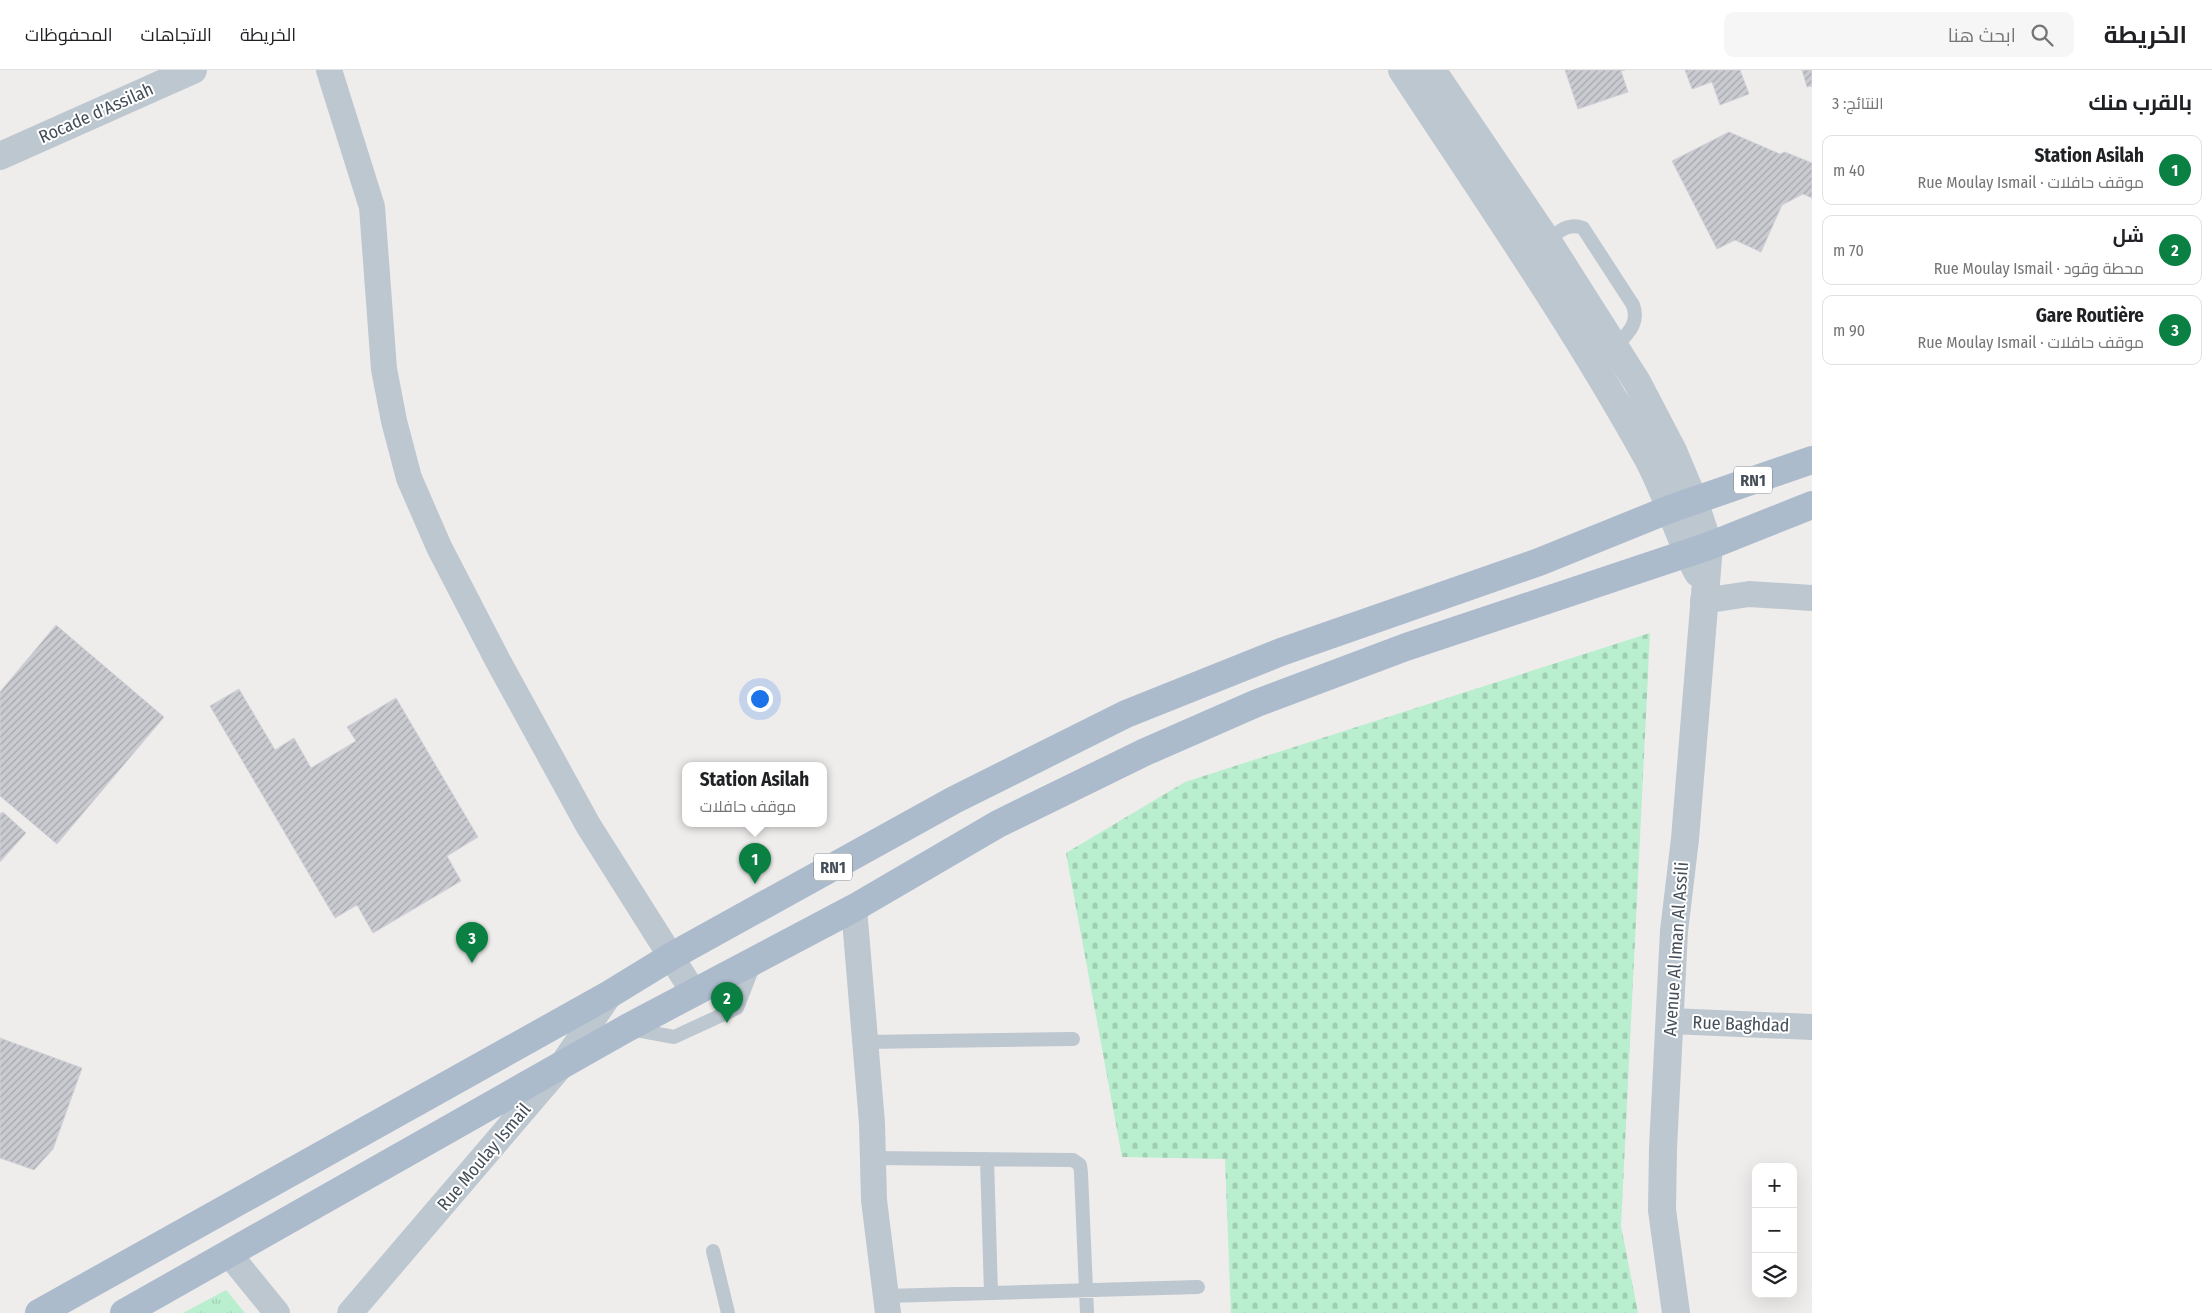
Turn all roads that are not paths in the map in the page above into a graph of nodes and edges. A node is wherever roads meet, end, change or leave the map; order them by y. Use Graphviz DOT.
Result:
graph roads {
  1 [pos="193,70"];
  2 [pos="329,70"];
  3 [pos="1402,70"];
  4 [pos="1432,70"];
  5 [pos="0,156"];
  6 [pos="1547,240"];
  7 [pos="1615,348"];
  8 [pos="1812,460"];
  9 [pos="1682,505"];
  10 [pos="1812,505"];
  11 [pos="1697,549"];
  12 [pos="1704,593"];
  13 [pos="1812,598"];
  14 [pos="854,908"];
  15 [pos="672,956"];
  16 [pos="756,960"];
  17 [pos="694,993"];
  18 [pos="610,994"];
  19 [pos="1671,1021"];
  20 [pos="1812,1027"];
  21 [pos="627,1028"];
  22 [pos="1073,1039"];
  23 [pos="865,1042"];
  24 [pos="561,1066"];
  25 [pos="872,1158"];
  26 [pos="987,1159"];
  27 [pos="713,1250"];
  28 [pos="229,1254"];
  29 [pos="1198,1286"];
  30 [pos="1086,1290"];
  31 [pos="991,1293"];
  32 [pos="887,1305"];
  33 [pos="39,1313"];
  34 [pos="124,1313"];
  35 [pos="277,1313"];
  36 [pos="350,1313"];
  37 [pos="728,1313"];
  38 [pos="1087,1313"];
  39 [pos="1676,1313"];
  1 -- 5 [label="street, Rocade d'Assilah"];
  2 -- 15 [label="street"];
  3 -- 9 [label="street"];
  4 -- 6 [label="street"];
  6 -- 7 [label="street"];
  6 -- 7 [label="lane"];
  7 -- 9 [label="street"];
  8 -- 9 [label="main road, RN1"];
  9 -- 11 [label="street"];
  9 -- 15 [label="main road, RN1"];
  10 -- 11 [label="main road, RN1"];
  11 -- 12 [label="street, Avenue Al Iman Al Assili"];
  11 -- 14 [label="main road, RN1"];
  12 -- 13 [label="street"];
  12 -- 19 [label="street, Avenue Al Iman Al Assili"];
  14 -- 16 [label="main road, RN1"];
  14 -- 23 [label="street"];
  15 -- 17 [label="street"];
  15 -- 18 [label="main road, RN1"];
  16 -- 17 [label="main road, RN1"];
  16 -- 21 [label="lane"];
  17 -- 21 [label="main road, RN1"];
  18 -- 24 [label="street, Rue Moulay Ismail"];
  18 -- 33 [label="main road, RN1"];
  19 -- 20 [label="street, Rue Baghdad"];
  19 -- 39 [label="street, Avenue Al Iman Al Assili"];
  21 -- 24 [label="main road, RN1"];
  22 -- 23 [label="lane"];
  23 -- 25 [label="street"];
  24 -- 28 [label="main road, RN1"];
  24 -- 36 [label="street, Rue Moulay Ismail"];
  25 -- 26 [label="lane"];
  25 -- 32 [label="street"];
  26 -- 30 [label="lane"];
  26 -- 31 [label="lane"];
  27 -- 37 [label="lane"];
  28 -- 34 [label="main road, RN1"];
  28 -- 35 [label="street"];
  29 -- 30 [label="lane"];
  30 -- 31 [label="lane"];
  30 -- 38 [label="lane"];
  31 -- 32 [label="lane"];
}
